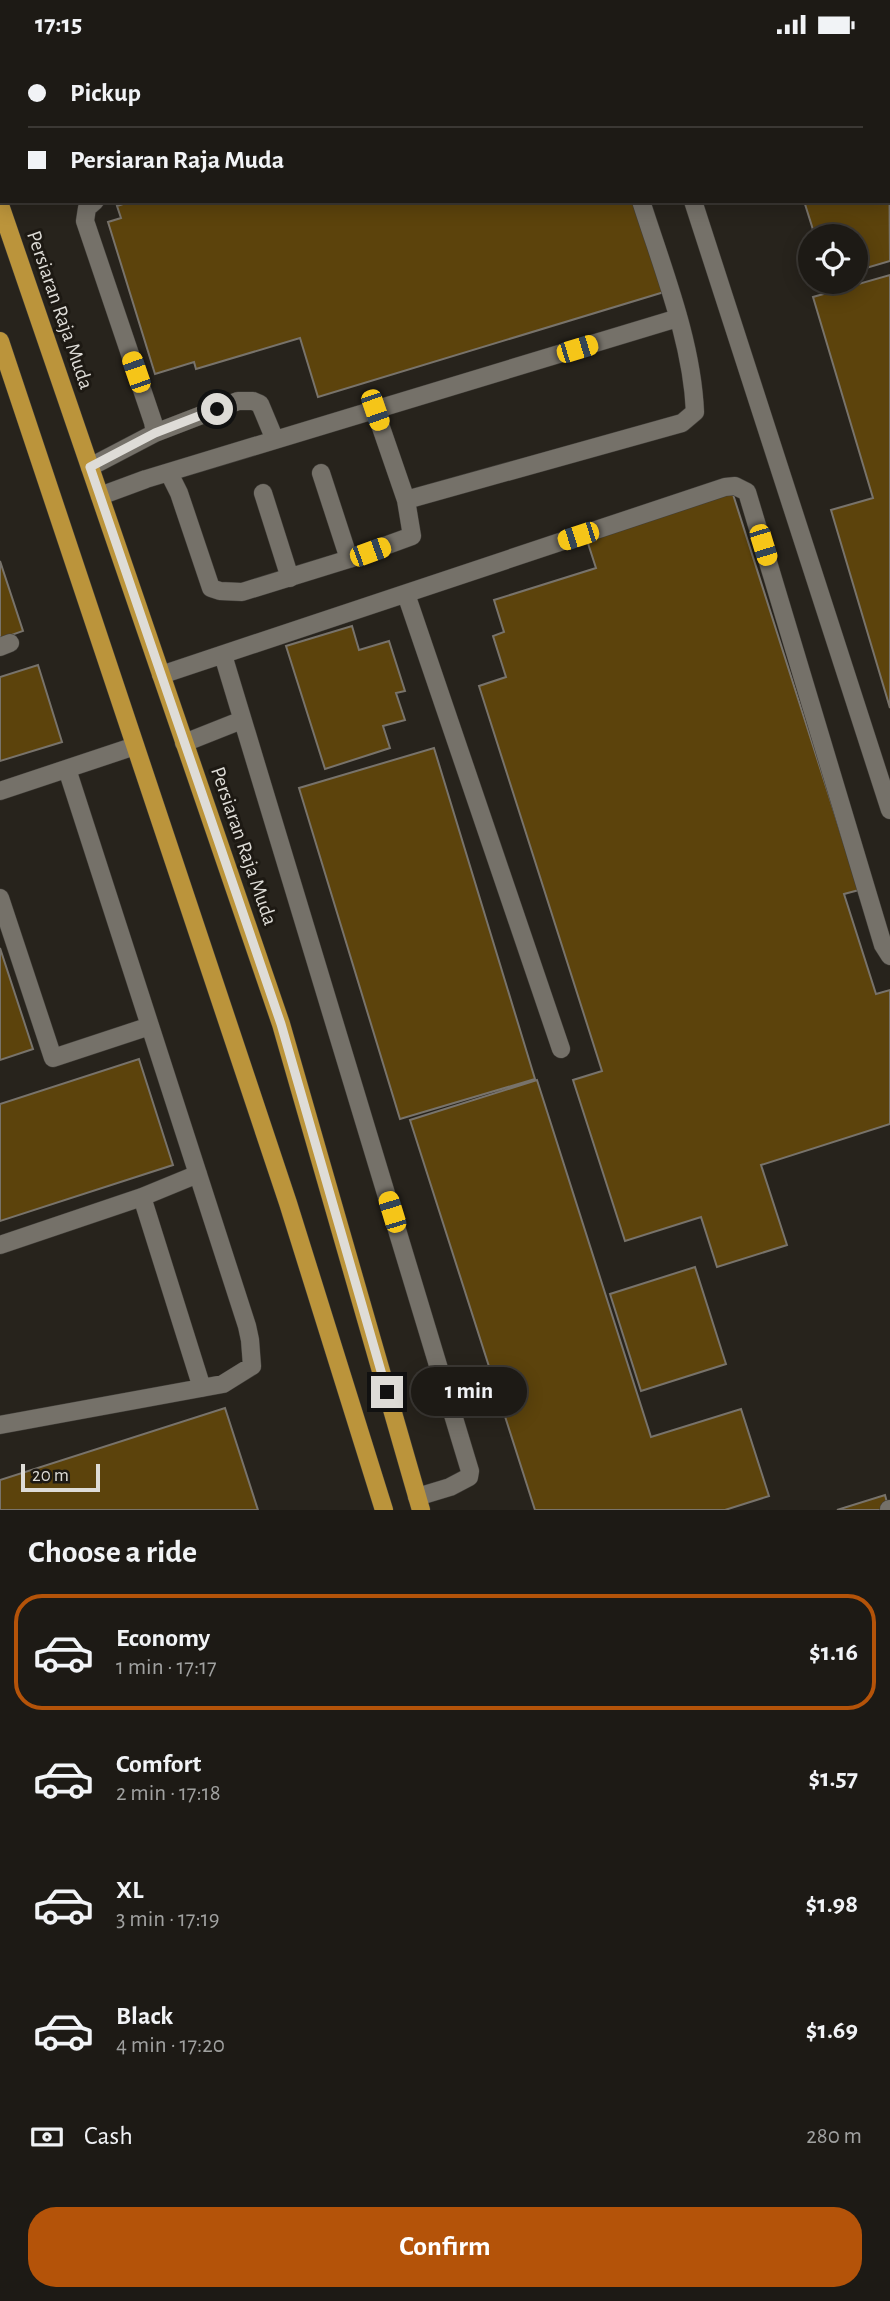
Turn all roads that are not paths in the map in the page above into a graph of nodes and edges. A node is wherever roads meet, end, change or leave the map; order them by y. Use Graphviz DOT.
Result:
graph roads {
  1 [pos="93,203"];
  2 [pos="642,203"];
  3 [pos="694,203"];
  4 [pos="0,205"];
  5 [pos="678,318"];
  6 [pos="0,341"];
  7 [pos="5,373"];
  8 [pos="375,410"];
  9 [pos="155,433"];
  10 [pos="275,440"];
  11 [pos="90,467"];
  12 [pos="169,473"];
  13 [pos="321,473"];
  14 [pos="263,493"];
  15 [pos="100,496"];
  16 [pos="406,500"];
  17 [pos="349,559"];
  18 [pos="290,578"];
  19 [pos="406,594"];
  20 [pos="223,655"];
  21 [pos="161,675"];
  22 [pos="242,720"];
  23 [pos="184,743"];
  24 [pos="135,746"];
  25 [pos="67,769"];
  26 [pos="0,791"];
  27 [pos="890,810"];
  28 [pos="0,898"];
  29 [pos="890,956"];
  30 [pos="150,1026"];
  31 [pos="561,1049"];
  32 [pos="198,1174"];
  33 [pos="142,1198"];
  34 [pos="0,1245"];
  35 [pos="202,1388"];
  36 [pos="0,1426"];
  37 [pos="419,1504"];
  38 [pos="384,1510"];
  1 -- 9 [label="lane"];
  2 -- 5 [label="lane"];
  3 -- 27 [label="lane"];
  4 -- 11 [label="main road, Persiaran Raja Muda"];
  5 -- 8 [label="lane"];
  5 -- 16 [label="lane"];
  6 -- 7 [label="main road"];
  7 -- 24 [label="main road"];
  8 -- 10 [label="lane"];
  8 -- 16 [label="lane"];
  9 -- 10 [label="lane"];
  9 -- 11 [label="lane"];
  10 -- 12 [label="lane"];
  11 -- 15 [label="main road, Persiaran Raja Muda"];
  12 -- 15 [label="lane"];
  12 -- 18 [label="lane"];
  13 -- 17 [label="lane"];
  14 -- 18 [label="lane"];
  15 -- 21 [label="main road, Persiaran Raja Muda"];
  16 -- 17 [label="lane"];
  17 -- 18 [label="lane"];
  19 -- 20 [label="lane"];
  19 -- 29 [label="lane"];
  19 -- 31 [label="lane"];
  20 -- 21 [label="lane"];
  20 -- 22 [label="lane"];
  21 -- 23 [label="main road, Persiaran Raja Muda"];
  22 -- 23 [label="lane"];
  22 -- 37 [label="lane"];
  23 -- 37 [label="main road, Persiaran Raja Muda"];
  24 -- 25 [label="lane"];
  24 -- 38 [label="main road"];
  25 -- 26 [label="lane"];
  25 -- 30 [label="lane"];
  28 -- 30 [label="lane"];
  30 -- 32 [label="lane"];
  32 -- 33 [label="lane"];
  32 -- 35 [label="lane"];
  33 -- 34 [label="lane"];
  33 -- 35 [label="lane"];
  35 -- 36 [label="lane"];
}
